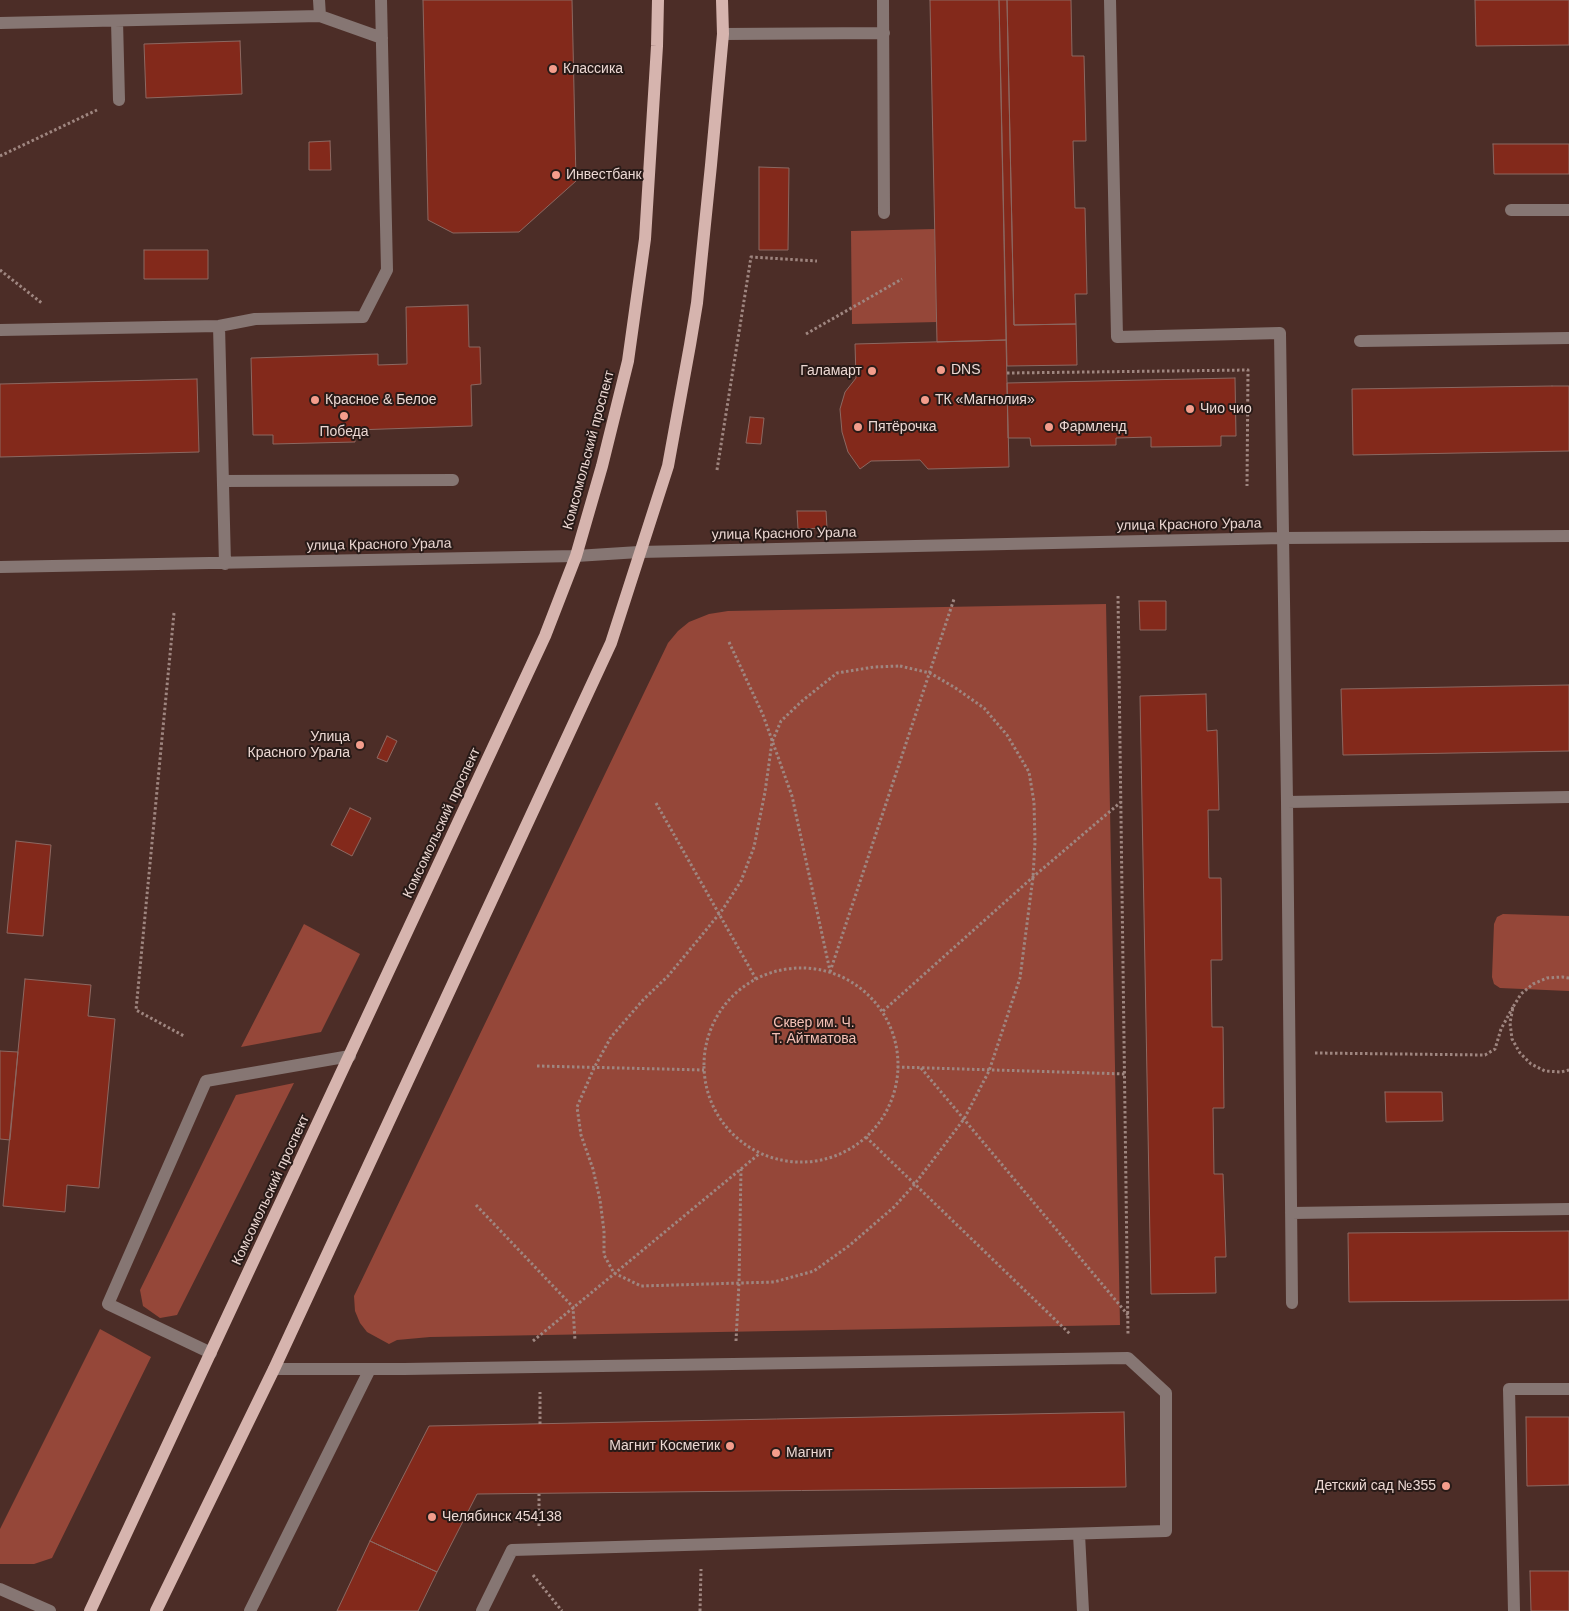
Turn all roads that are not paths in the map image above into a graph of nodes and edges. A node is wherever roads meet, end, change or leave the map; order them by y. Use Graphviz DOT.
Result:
graph roads {
  1 [pos="319,0"];
  2 [pos="381,0"];
  3 [pos="658,0"];
  4 [pos="722,0"];
  5 [pos="883,0"];
  6 [pos="1110,0"];
  7 [pos="320,16"];
  8 [pos="117,21"];
  9 [pos="0,23"];
  10 [pos="884,33"];
  11 [pos="723,34"];
  12 [pos="382,38"];
  13 [pos="118,100"];
  14 [pos="1511,210"];
  15 [pos="1569,210"];
  16 [pos="884,212"];
  17 [pos="219,326"];
  18 [pos="0,330"];
  19 [pos="1569,338"];
  20 [pos="1360,341"];
  21 [pos="453,480"];
  22 [pos="223,482"];
  23 [pos="1569,536"];
  24 [pos="1283,538"];
  25 [pos="639,552"];
  26 [pos="576,556"];
  27 [pos="225,564"];
  28 [pos="0,567"];
  29 [pos="1569,797"];
  30 [pos="1287,802"];
  31 [pos="350,1056"];
  32 [pos="1569,1209"];
  33 [pos="1291,1213"];
  34 [pos="1292,1303"];
  35 [pos="211,1353"];
  36 [pos="274,1369"];
  37 [pos="370,1369"];
  38 [pos="1569,1388"];
  39 [pos="1079,1534"];
  40 [pos="0,1589"];
  41 [pos="50,1611"];
  42 [pos="90,1611"];
  43 [pos="156,1611"];
  44 [pos="250,1611"];
  45 [pos="482,1611"];
  46 [pos="1083,1611"];
  47 [pos="1514,1611"];
  1 -- 7 [label="street"];
  2 -- 12 [label="street"];
  3 -- 26 [label="main road, Комсомольский проспект"];
  4 -- 11 [label="main road"];
  5 -- 10 [label="street"];
  6 -- 24 [label="street"];
  7 -- 8 [label="street"];
  7 -- 12 [label="street"];
  8 -- 9 [label="street"];
  8 -- 13 [label="street"];
  10 -- 11 [label="street"];
  10 -- 16 [label="street"];
  11 -- 25 [label="main road"];
  12 -- 17 [label="street"];
  14 -- 15 [label="street"];
  17 -- 18 [label="street"];
  17 -- 22 [label="street"];
  19 -- 20 [label="street"];
  21 -- 22 [label="street"];
  22 -- 27 [label="street"];
  23 -- 24 [label="street, улица Красного Урала"];
  24 -- 25 [label="street, улица Красного Урала"];
  24 -- 30 [label="street"];
  25 -- 26 [label="street, улица Красного Урала"];
  25 -- 36 [label="main road"];
  26 -- 27 [label="street, улица Красного Урала"];
  26 -- 31 [label="main road, Комсомольский проспект"];
  27 -- 28 [label="street, улица Красного Урала"];
  29 -- 30 [label="street"];
  30 -- 33 [label="street"];
  31 -- 35 [label="main road, Комсомольский проспект"];
  31 -- 35 [label="street"];
  32 -- 33 [label="street"];
  33 -- 34 [label="street"];
  35 -- 42 [label="main road, Комсомольский проспект"];
  36 -- 37 [label="street"];
  36 -- 43 [label="main road"];
  37 -- 39 [label="street"];
  37 -- 44 [label="street"];
  38 -- 47 [label="street"];
  39 -- 45 [label="street"];
  39 -- 46 [label="street"];
  40 -- 41 [label="street"];
}
